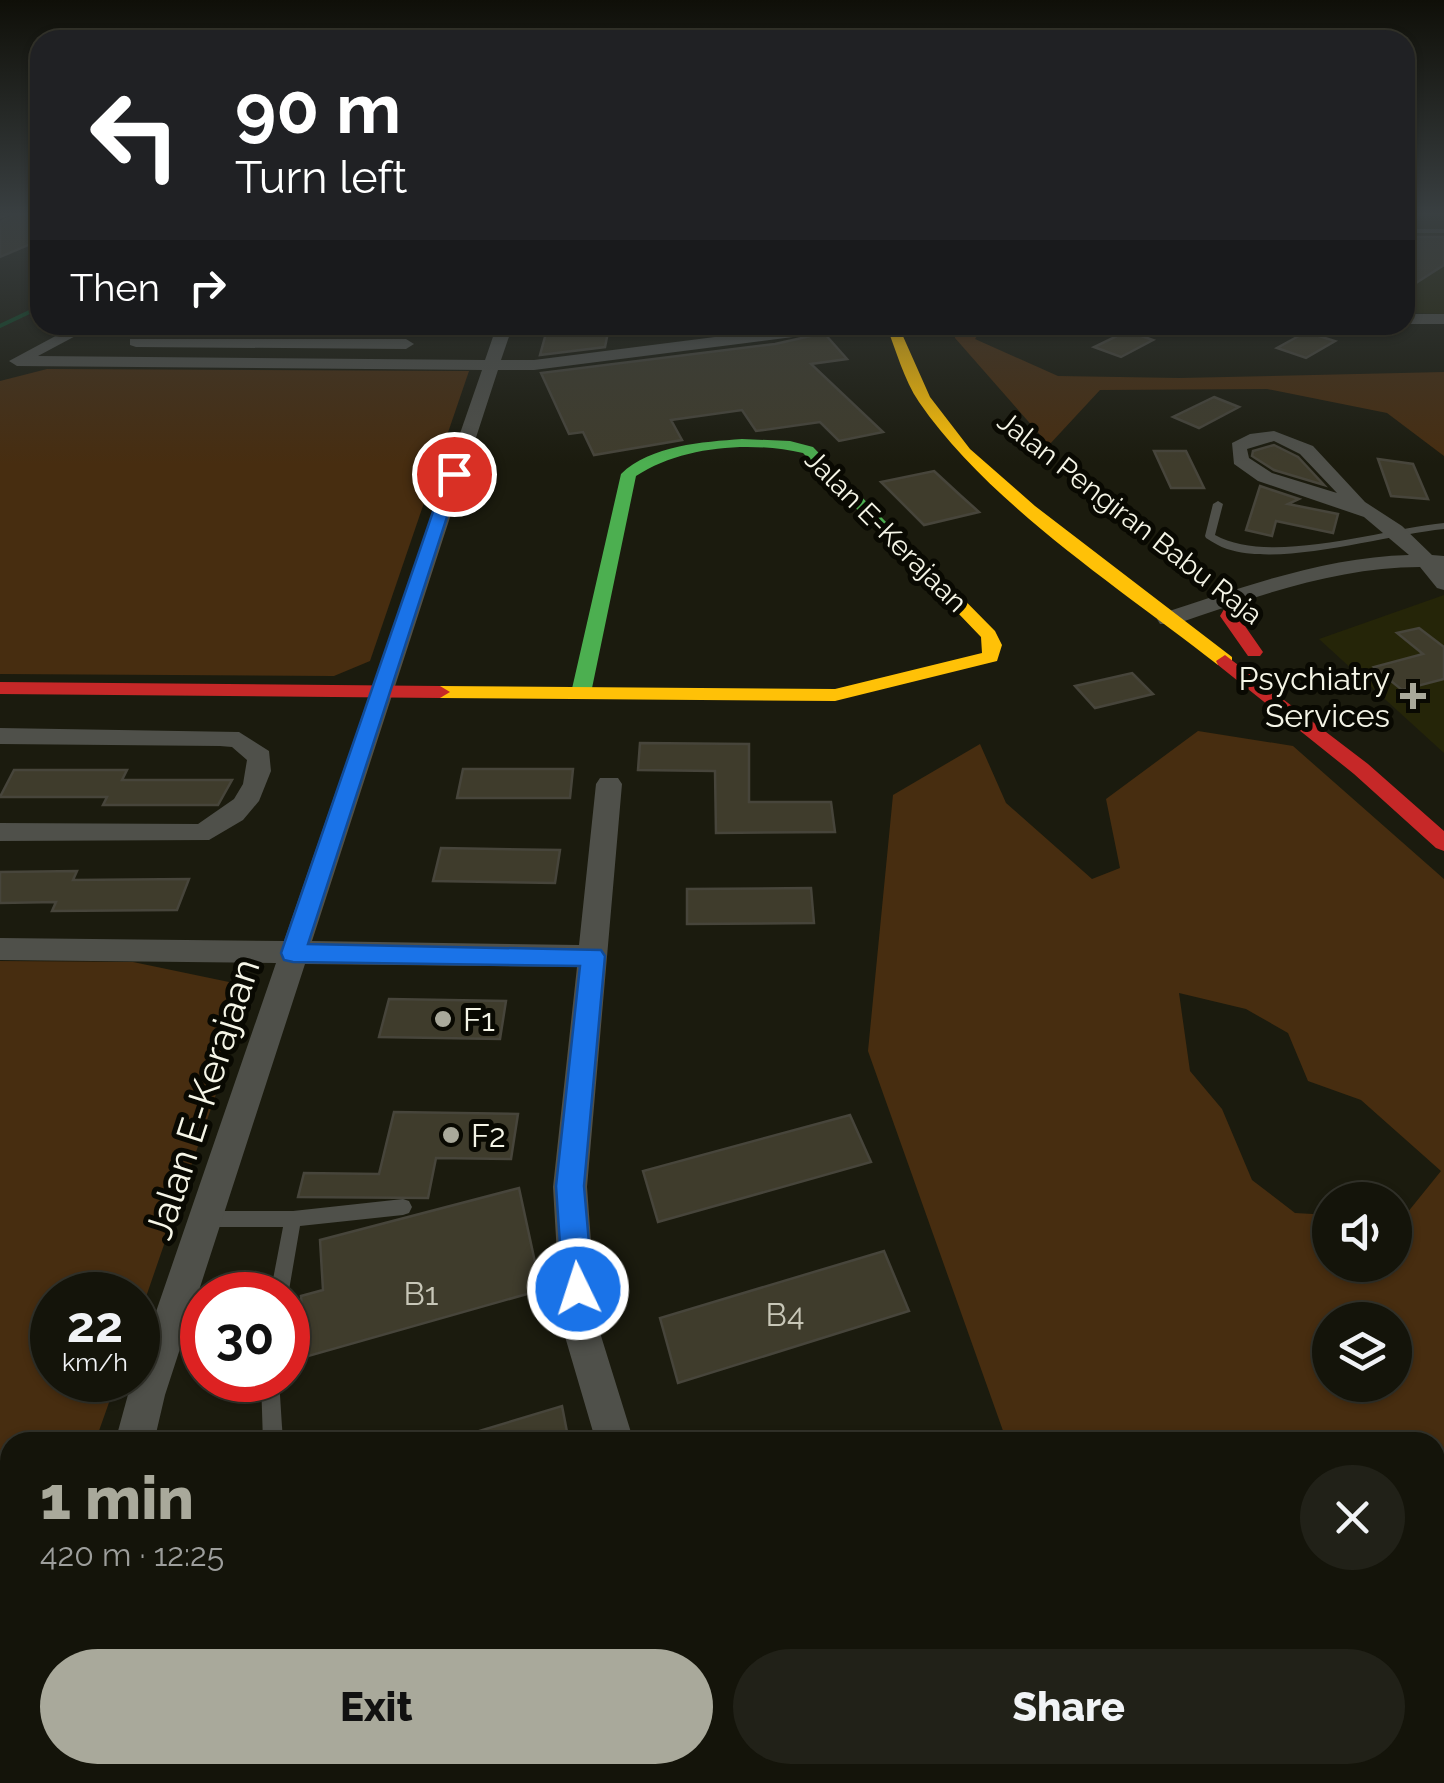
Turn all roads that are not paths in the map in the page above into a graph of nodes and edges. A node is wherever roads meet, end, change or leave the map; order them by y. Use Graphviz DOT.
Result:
graph roads {
  1 [pos="1415,318"];
  2 [pos="1444,319"];
  3 [pos="68,335"];
  4 [pos="241,335"];
  5 [pos="338,335"];
  6 [pos="502,335"];
  7 [pos="715,335"];
  8 [pos="896,335"];
  9 [pos="914,335"];
  10 [pos="136,342"];
  11 [pos="232,343"];
  12 [pos="298,344"];
  13 [pos="333,344"];
  14 [pos="406,344"];
  15 [pos="17,361"];
  16 [pos="283,363"];
  17 [pos="491,365"];
  18 [pos="0,370"];
  19 [pos="1218,504"];
  20 [pos="1357,506"];
  21 [pos="1444,526"];
  22 [pos="1397,530"];
  23 [pos="1434,561"];
  24 [pos="1444,584"];
  25 [pos="1239,598"];
  26 [pos="1196,610"];
  27 [pos="1168,619"];
  28 [pos="0,688"];
  29 [pos="379,692"];
  30 [pos="580,693"];
  31 [pos="0,736"];
  32 [pos="609,784"];
  33 [pos="0,832"];
  34 [pos="1444,844"];
  35 [pos="0,949"];
  36 [pos="293,953"];
  37 [pos="593,956"];
  38 [pos="403,1207"];
  39 [pos="293,1218"];
  40 [pos="204,1220"];
  41 [pos="283,1272"];
  42 [pos="271,1402"];
  43 [pos="137,1432"];
  44 [pos="273,1432"];
  45 [pos="612,1432"];
  1 -- 2 [label="street"];
  3 -- 15 [label="street"];
  4 -- 11 [label="street"];
  5 -- 13 [label="street"];
  6 -- 17 [label="street, Jalan E-Kerajaan"];
  7 -- 17 [label="street"];
  8 -- 27 [label="main road, Jalan Pengiran Babu Raja"];
  9 -- 26 [label="main road, Jalan Pengiran Babu Raja"];
  10 -- 11 [label="street"];
  11 -- 12 [label="street"];
  12 -- 13 [label="street"];
  12 -- 16 [label="street"];
  13 -- 14 [label="street"];
  15 -- 16 [label="street"];
  15 -- 18 [label="street"];
  16 -- 17 [label="street"];
  17 -- 29 [label="street, Jalan E-Kerajaan"];
  19 -- 22 [label="lane"];
  20 -- 20 [label="street"];
  20 -- 22 [label="street"];
  21 -- 22 [label="lane"];
  22 -- 23 [label="street"];
  23 -- 24 [label="street"];
  23 -- 25 [label="street"];
  25 -- 26 [label="street"];
  25 -- 26 [label="main road, Jalan Pengiran Babu Raja"];
  26 -- 27 [label="street"];
  27 -- 34 [label="main road, Jalan Pengiran Babu Raja"];
  28 -- 29 [label="main road"];
  29 -- 30 [label="main road"];
  29 -- 36 [label="street, Jalan E-Kerajaan"];
  30 -- 30 [label="main road, Jalan E-Kerajaan"];
  31 -- 33 [label="street"];
  32 -- 37 [label="street"];
  35 -- 36 [label="street, Jalan E-Kerajaan"];
  36 -- 37 [label="street"];
  36 -- 40 [label="street, Jalan E-Kerajaan"];
  37 -- 45 [label="street"];
  38 -- 39 [label="lane"];
  39 -- 40 [label="lane"];
  39 -- 41 [label="lane"];
  40 -- 43 [label="street, Jalan E-Kerajaan"];
  42 -- 44 [label="lane"];
}
